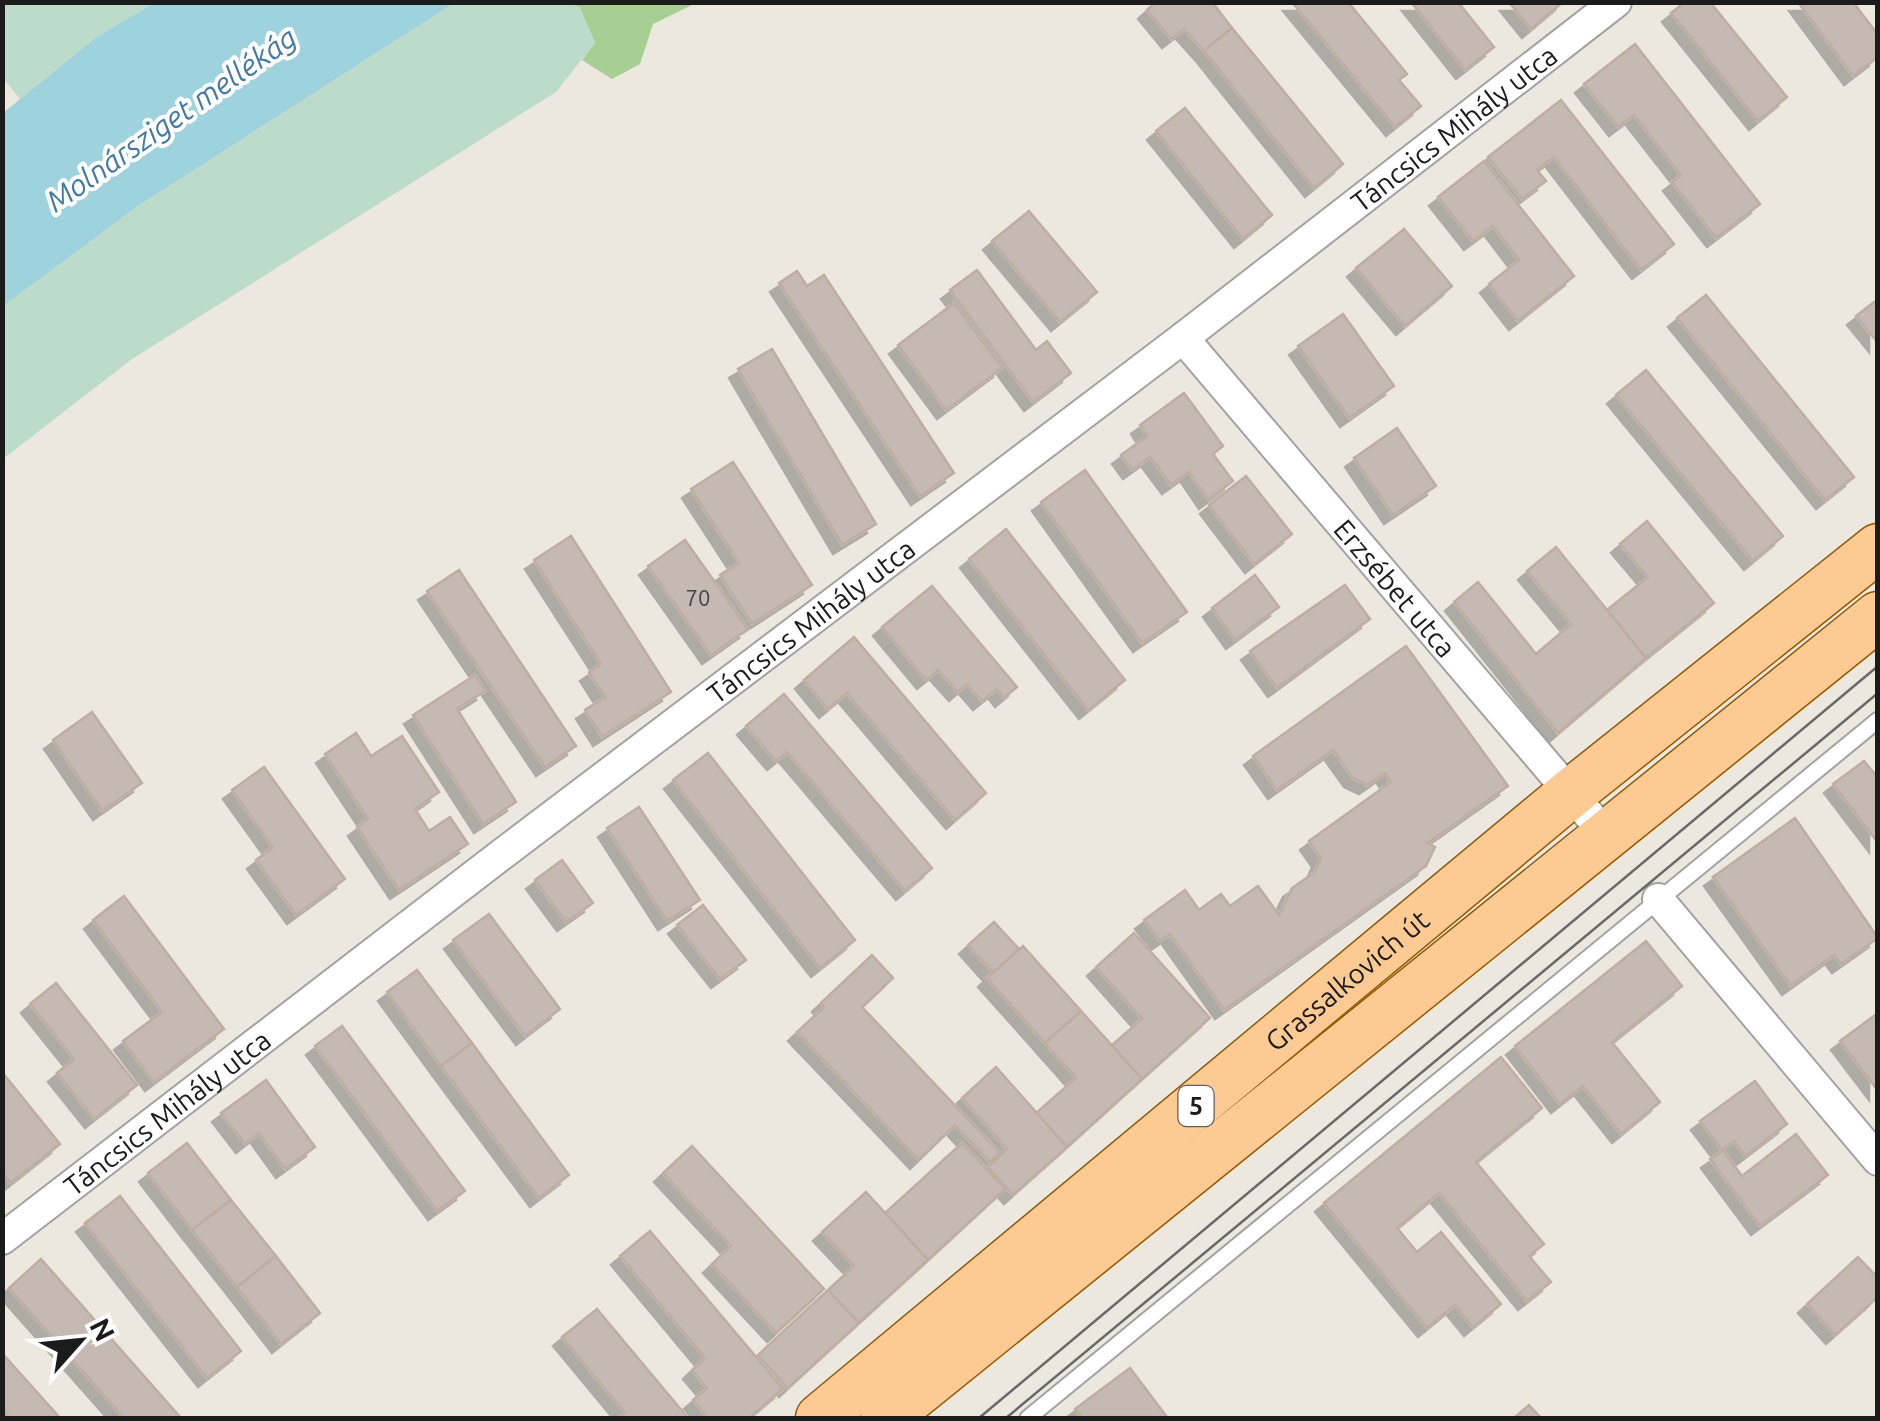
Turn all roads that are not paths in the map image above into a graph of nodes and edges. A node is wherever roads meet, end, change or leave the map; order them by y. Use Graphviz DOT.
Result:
graph roads {
  1 [pos="1616,2"];
  2 [pos="1184,338"];
  3 [pos="1878,548"];
  4 [pos="1878,616"];
  5 [pos="1878,720"];
  6 [pos="1571,793"];
  7 [pos="1608,836"];
  8 [pos="1658,899"];
  9 [pos="1878,1160"];
  10 [pos="2,1240"];
  11 [pos="820,1418"];
  12 [pos="885,1418"];
  13 [pos="1028,1418"];
  1 -- 2 [label="street, Táncsics Mihály utca"];
  2 -- 6 [label="street, Erzsébet utca"];
  2 -- 10 [label="street, Táncsics Mihály utca"];
  3 -- 6 [label="main road, Grassalkovich út / 5"];
  4 -- 7 [label="main road, Grassalkovich út / 5"];
  5 -- 8 [label="lane"];
  6 -- 7 [label="street, Erzsébet utca"];
  6 -- 11 [label="main road, Grassalkovich út / 5"];
  7 -- 12 [label="main road, Grassalkovich út / 5"];
  8 -- 9 [label="street"];
  8 -- 13 [label="lane"];
}
